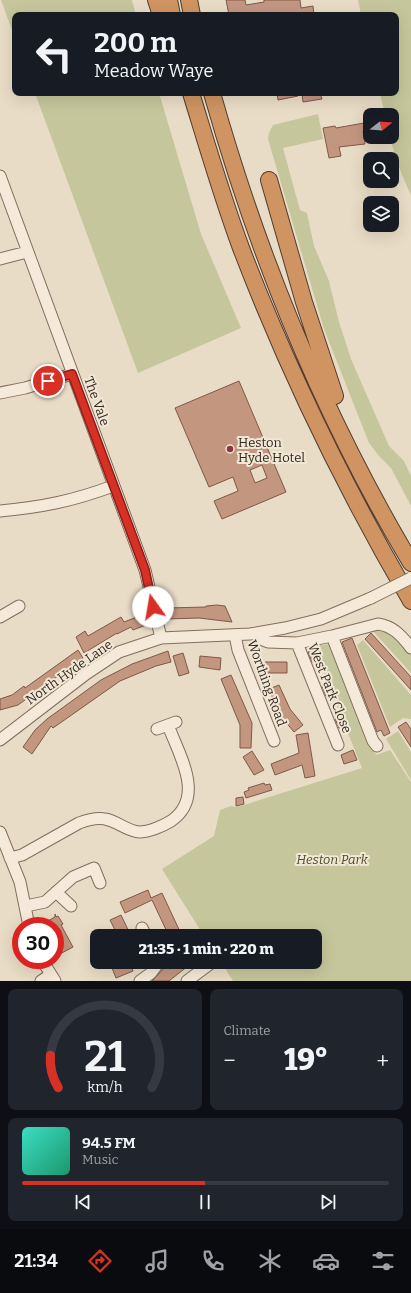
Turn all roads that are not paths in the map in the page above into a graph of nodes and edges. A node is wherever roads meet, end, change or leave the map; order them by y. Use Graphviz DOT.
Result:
graph roads {
  1 [pos="156,0"];
  2 [pos="169,0"];
  3 [pos="188,0"];
  4 [pos="160,12"];
  5 [pos="171,12"];
  6 [pos="191,12"];
  7 [pos="192,96"];
  8 [pos="213,96"];
  9 [pos="0,176"];
  10 [pos="269,180"];
  11 [pos="27,252"];
  12 [pos="0,259"];
  13 [pos="72,374"];
  14 [pos="0,393"];
  15 [pos="113,486"];
  16 [pos="377,502"];
  17 [pos="0,511"];
  18 [pos="411,563"];
  19 [pos="411,578"];
  20 [pos="411,601"];
  21 [pos="19,606"];
  22 [pos="0,617"];
  23 [pos="259,632"];
  24 [pos="235,635"];
  25 [pos="332,636"];
  26 [pos="161,638"];
  27 [pos="297,642"];
  28 [pos="411,648"];
  29 [pos="167,725"];
  30 [pos="1,736"];
  31 [pos="274,741"];
  32 [pos="338,745"];
  33 [pos="377,746"];
  34 [pos="0,832"];
  35 [pos="10,858"];
  36 [pos="100,883"];
  37 [pos="56,892"];
  38 [pos="26,906"];
  39 [pos="70,906"];
  40 [pos="28,917"];
  41 [pos="45,969"];
  42 [pos="154,969"];
  43 [pos="202,969"];
  44 [pos="49,979"];
  45 [pos="140,981"];
  46 [pos="187,981"];
  1 -- 4 [label="highway"];
  2 -- 5 [label="highway"];
  3 -- 6 [label="highway"];
  7 -- 20 [label="highway"];
  8 -- 16 [label="highway"];
  9 -- 11 [label="street, The Vale"];
  10 -- 16 [label="highway"];
  11 -- 12 [label="street"];
  11 -- 13 [label="street, The Vale"];
  13 -- 14 [label="street"];
  13 -- 15 [label="street, The Vale"];
  15 -- 17 [label="street"];
  15 -- 26 [label="street, The Vale"];
  16 -- 18 [label="highway"];
  19 -- 23 [label="street, North Hyde Lane, bridge"];
  21 -- 22 [label="street"];
  23 -- 24 [label="street, North Hyde Lane"];
  23 -- 27 [label="street"];
  24 -- 26 [label="street, North Hyde Lane"];
  24 -- 31 [label="street, Worthing Road"];
  25 -- 27 [label="street"];
  25 -- 28 [label="street"];
  25 -- 33 [label="street"];
  26 -- 30 [label="street, North Hyde Lane"];
  27 -- 32 [label="street, West Park Close"];
  29 -- 35 [label="street"];
  34 -- 35 [label="street"];
  35 -- 38 [label="street"];
  36 -- 37 [label="street"];
  37 -- 38 [label="street"];
  37 -- 39 [label="street"];
  38 -- 40 [label="street"];
  41 -- 44 [label="street"];
  42 -- 45 [label="street"];
  43 -- 46 [label="street"];
}
